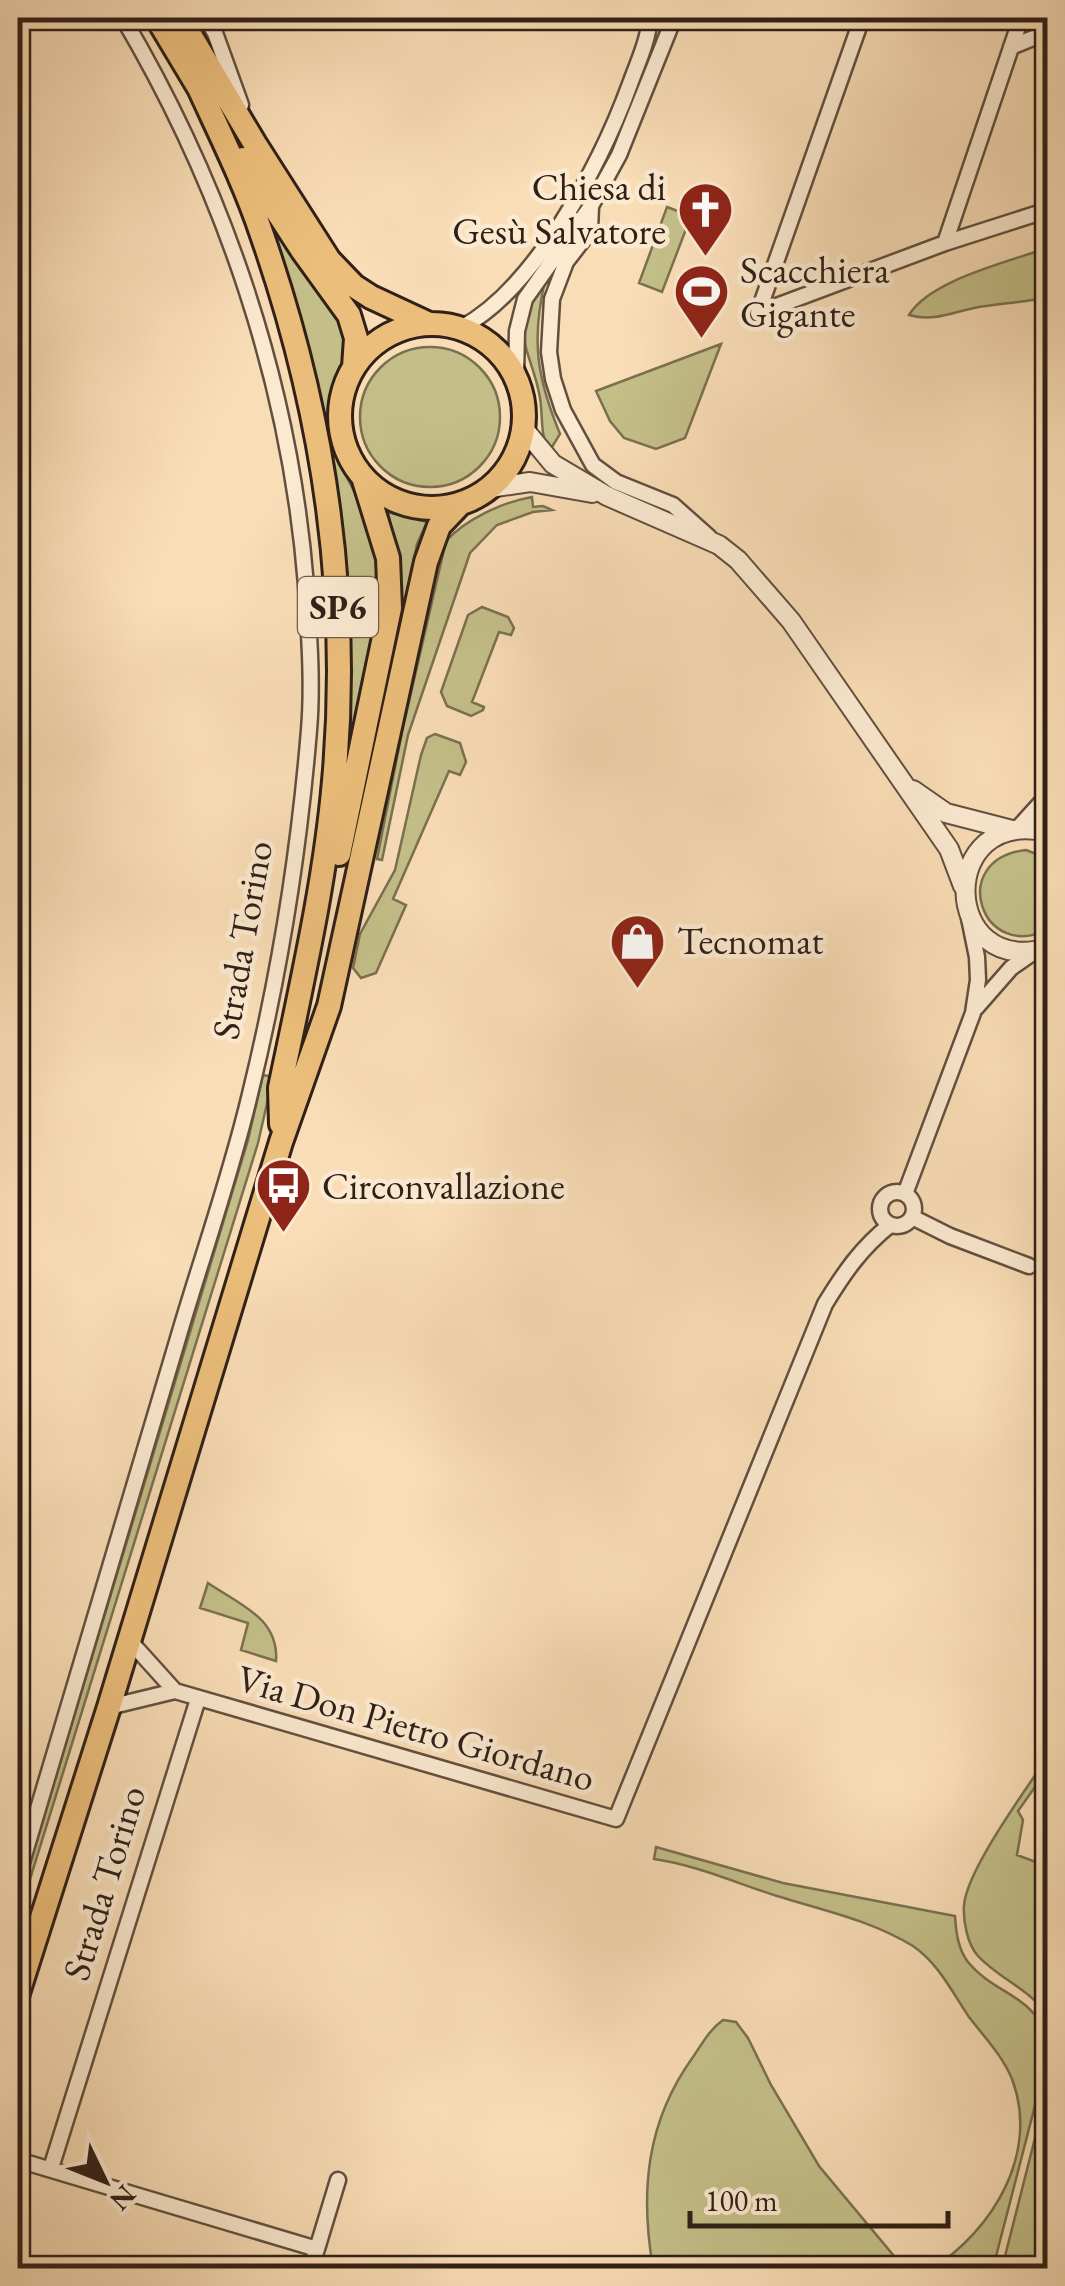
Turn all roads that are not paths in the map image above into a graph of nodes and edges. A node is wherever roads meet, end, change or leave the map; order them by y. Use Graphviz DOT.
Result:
graph roads {
  1 [pos="123,18"];
  2 [pos="157,18"];
  3 [pos="180,18"];
  4 [pos="206,18"];
  5 [pos="650,18"];
  6 [pos="674,18"];
  7 [pos="862,18"];
  8 [pos="1021,18"];
  9 [pos="1048,32"];
  10 [pos="1011,47"];
  11 [pos="198,88"];
  12 [pos="255,144"];
  13 [pos="591,206"];
  14 [pos="1048,210"];
  15 [pos="945,243"];
  16 [pos="430,324"];
  17 [pos="461,328"];
  18 [pos="354,367"];
  19 [pos="516,376"];
  20 [pos="524,429"];
  21 [pos="363,477"];
  22 [pos="490,488"];
  23 [pos="607,496"];
  24 [pos="460,504"];
  25 [pos="719,545"];
  26 [pos="901,779"];
  27 [pos="1048,795"];
  28 [pos="1015,829"];
  29 [pos="1048,832"];
  30 [pos="963,886"];
  31 [pos="969,917"];
  32 [pos="1041,950"];
  33 [pos="973,1013"];
  34 [pos="281,1142"];
  35 [pos="905,1194"];
  36 [pos="912,1217"];
  37 [pos="890,1225"];
  38 [pos="1029,1266"];
  39 [pos="129,1640"];
  40 [pos="175,1692"];
  41 [pos="198,1698"];
  42 [pos="109,1707"];
  43 [pos="18,1876"];
  44 [pos="18,1993"];
  45 [pos="18,2160"];
  46 [pos="51,2168"];
  47 [pos="338,2180"];
  48 [pos="316,2249"];
  49 [pos="310,2268"];
  1 -- 43 [label="street, Strada Torino"];
  2 -- 11 [label="main road, SP6"];
  3 -- 12 [label="main road"];
  4 -- 12 [label="street"];
  5 -- 17 [label="street"];
  6 -- 13 [label="street"];
  7 -- 15 [label="street"];
  8 -- 10 [label="street"];
  9 -- 10 [label="street"];
  10 -- 15 [label="street"];
  11 -- 18 [label="main road, SP6"];
  11 -- 34 [label="main road, SP6"];
  12 -- 16 [label="main road"];
  13 -- 19 [label="street"];
  13 -- 25 [label="street"];
  14 -- 15 [label="street"];
  16 -- 17 [label="main road"];
  16 -- 18 [label="main road"];
  17 -- 19 [label="main road"];
  18 -- 21 [label="main road, SP6"];
  19 -- 20 [label="main road"];
  20 -- 22 [label="main road, SP6"];
  20 -- 23 [label="street"];
  21 -- 24 [label="main road, SP6"];
  21 -- 34 [label="main road, Strada Torino / SP6"];
  22 -- 23 [label="street"];
  22 -- 24 [label="main road, SP6"];
  23 -- 25 [label="street"];
  24 -- 34 [label="main road, Strada Torino / SP6"];
  25 -- 26 [label="street"];
  26 -- 28 [label="street"];
  26 -- 30 [label="street"];
  27 -- 28 [label="street"];
  28 -- 29 [label="street"];
  28 -- 30 [label="street"];
  30 -- 31 [label="street"];
  31 -- 32 [label="street"];
  31 -- 33 [label="street"];
  32 -- 33 [label="street"];
  33 -- 35 [label="street"];
  34 -- 39 [label="main road, Strada Torino / SP6"];
  35 -- 36 [label="street"];
  35 -- 37 [label="street"];
  36 -- 37 [label="street"];
  36 -- 38 [label="street"];
  37 -- 41 [label="street, Via Don Pietro Giordano"];
  39 -- 40 [label="street"];
  39 -- 42 [label="main road, Strada Torino / SP6"];
  40 -- 41 [label="street"];
  40 -- 42 [label="street"];
  41 -- 46 [label="street, Strada Torino"];
  42 -- 44 [label="main road, Strada Torino / SP6"];
  45 -- 46 [label="street"];
  46 -- 48 [label="street"];
  47 -- 48 [label="street"];
  48 -- 49 [label="street"];
}
